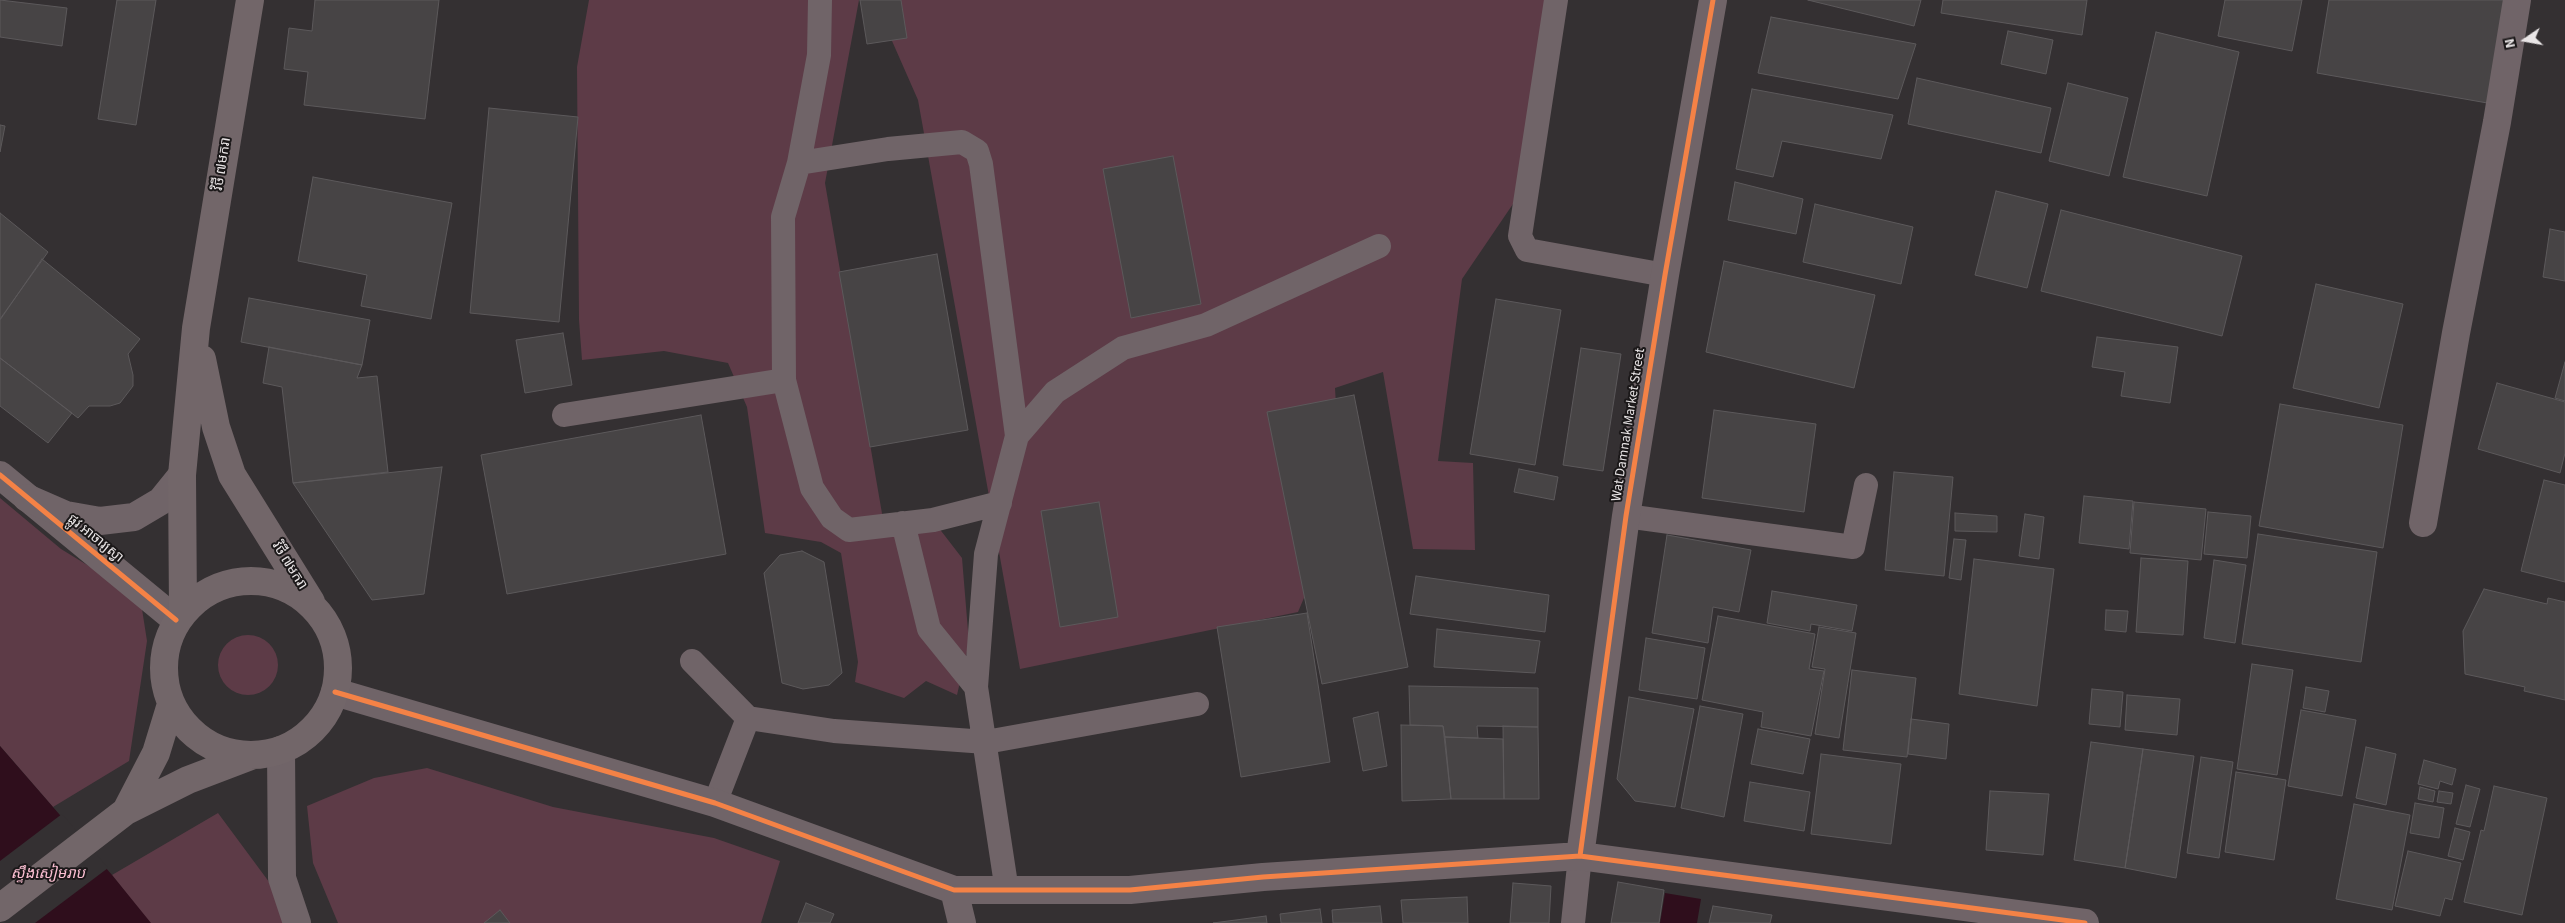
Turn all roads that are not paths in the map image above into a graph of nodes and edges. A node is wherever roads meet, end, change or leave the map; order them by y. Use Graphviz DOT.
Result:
graph roads {
  1 [pos="250,0"];
  2 [pos="820,0"];
  3 [pos="1556,0"];
  4 [pos="1713,0"];
  5 [pos="2517,0"];
  6 [pos="799,163"];
  7 [pos="1379,246"];
  8 [pos="1665,275"];
  9 [pos="196,328"];
  10 [pos="784,380"];
  11 [pos="564,415"];
  12 [pos="1017,436"];
  13 [pos="0,475"];
  14 [pos="182,476"];
  15 [pos="1866,485"];
  16 [pos="27,498"];
  17 [pos="1000,503"];
  18 [pos="1626,516"];
  19 [pos="903,523"];
  20 [pos="2423,523"];
  21 [pos="315,608"];
  22 [pos="180,615"];
  23 [pos="692,662"];
  24 [pos="976,687"];
  25 [pos="335,692"];
  26 [pos="171,704"];
  27 [pos="1197,704"];
  28 [pos="748,718"];
  29 [pos="986,742"];
  30 [pos="281,750"];
  31 [pos="252,756"];
  32 [pos="716,803"];
  33 [pos="126,811"];
  34 [pos="1580,856"];
  35 [pos="954,890"];
  36 [pos="1007,891"];
  37 [pos="0,908"];
  38 [pos="297,923"];
  39 [pos="962,923"];
  40 [pos="1573,923"];
  41 [pos="2085,923"];
  1 -- 9 [label="main road, វិថី ៧មករា"];
  2 -- 6 [label="lane"];
  3 -- 8 [label="lane"];
  4 -- 8 [label="street, Wat Damnak Market Street"];
  5 -- 20 [label="street"];
  6 -- 10 [label="lane"];
  6 -- 12 [label="lane"];
  7 -- 12 [label="lane"];
  8 -- 18 [label="street, Wat Damnak Market Street"];
  9 -- 14 [label="main road, វិថី ៧មករា"];
  9 -- 21 [label="main road, វិថី ៧មករា"];
  10 -- 11 [label="lane"];
  10 -- 19 [label="lane"];
  12 -- 17 [label="lane"];
  13 -- 16 [label="street, ផ្លូវ អាចារ្យស្វា"];
  14 -- 16 [label="street"];
  14 -- 22 [label="main road, វិថី ៧មករា"];
  15 -- 18 [label="lane"];
  16 -- 22 [label="street, ផ្លូវ អាចារ្យស្វា"];
  17 -- 19 [label="lane"];
  17 -- 24 [label="lane"];
  18 -- 34 [label="street, Wat Damnak Market Street"];
  19 -- 24 [label="lane"];
  21 -- 22 [label="main road"];
  21 -- 25 [label="main road"];
  22 -- 26 [label="main road"];
  23 -- 28 [label="lane"];
  24 -- 29 [label="lane"];
  25 -- 30 [label="main road"];
  25 -- 32 [label="street"];
  26 -- 31 [label="main road"];
  26 -- 33 [label="main road"];
  27 -- 29 [label="lane"];
  28 -- 29 [label="lane"];
  28 -- 32 [label="lane"];
  29 -- 36 [label="lane"];
  30 -- 31 [label="main road"];
  30 -- 38 [label="street"];
  31 -- 33 [label="main road"];
  32 -- 35 [label="street"];
  33 -- 37 [label="main road"];
  34 -- 36 [label="street"];
  34 -- 40 [label="lane"];
  34 -- 41 [label="street"];
  35 -- 36 [label="street"];
  35 -- 39 [label="street"];
}
